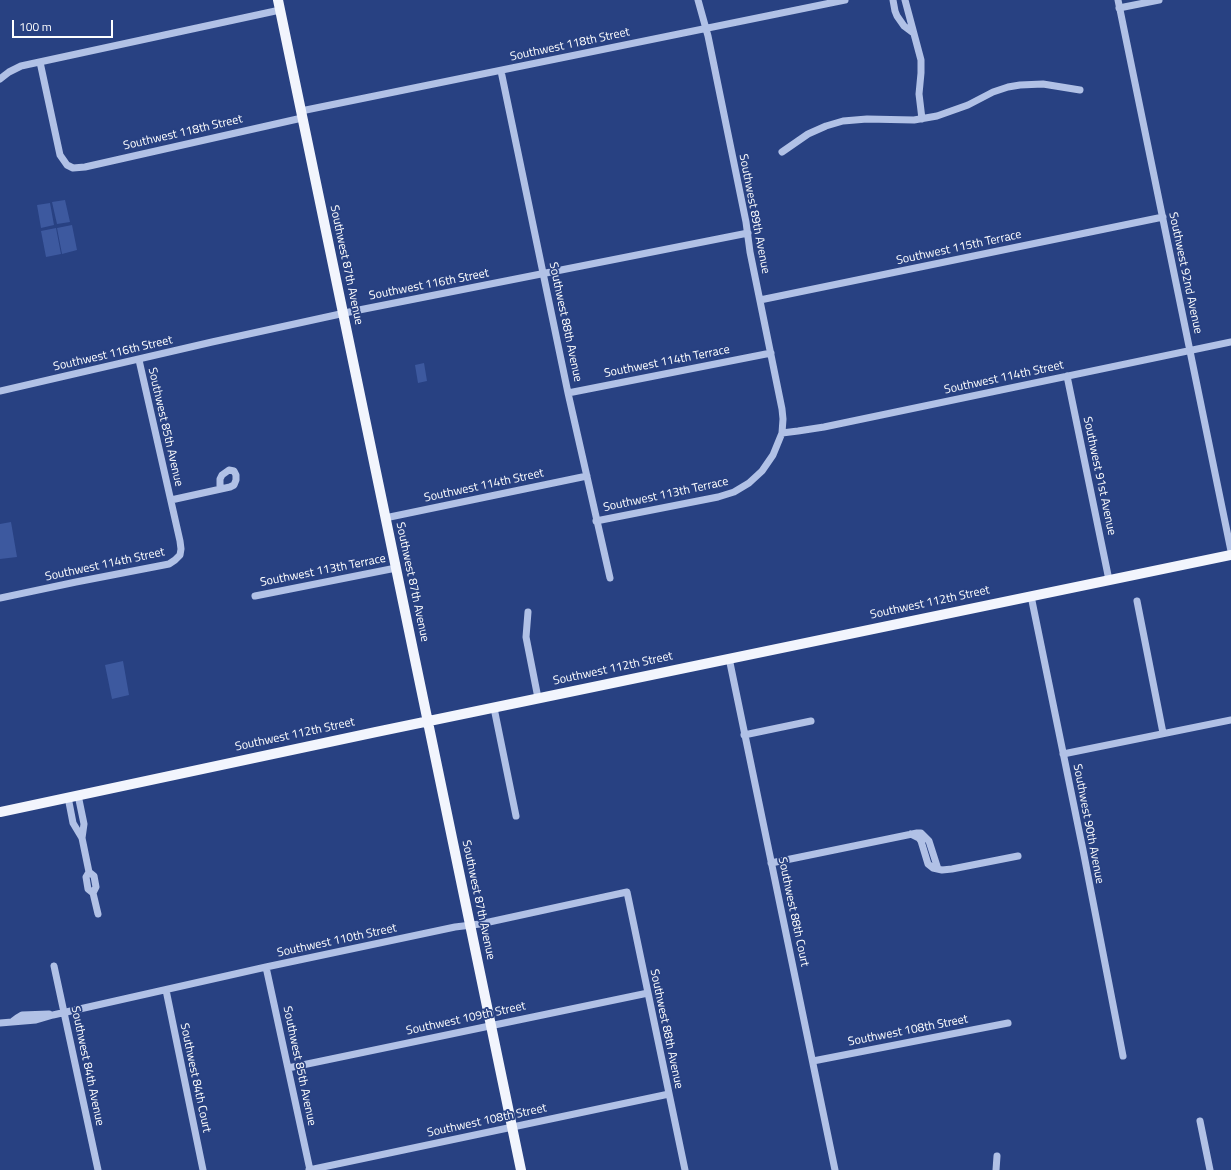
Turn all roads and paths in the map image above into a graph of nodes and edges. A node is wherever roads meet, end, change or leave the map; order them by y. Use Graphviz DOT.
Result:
graph roads {
  1 [pos="698,0"];
  2 [pos="845,0"];
  3 [pos="894,0"];
  4 [pos="905,0"];
  5 [pos="1118,0"];
  6 [pos="1159,0"];
  7 [pos="279,5"];
  8 [pos="1119,8"];
  9 [pos="705,28"];
  10 [pos="912,32"];
  11 [pos="40,62"];
  12 [pos="501,71"];
  13 [pos="0,80"];
  14 [pos="1080,90"];
  15 [pos="301,114"];
  16 [pos="922,119"];
  17 [pos="782,152"];
  18 [pos="1163,217"];
  19 [pos="748,233"];
  20 [pos="543,274"];
  21 [pos="760,300"];
  22 [pos="343,314"];
  23 [pos="1231,342"];
  24 [pos="1190,351"];
  25 [pos="770,353"];
  26 [pos="139,360"];
  27 [pos="1067,376"];
  28 [pos="0,391"];
  29 [pos="568,393"];
  30 [pos="782,433"];
  31 [pos="587,476"];
  32 [pos="220,489"];
  33 [pos="171,500"];
  34 [pos="385,518"];
  35 [pos="596,521"];
  36 [pos="1231,551"];
  37 [pos="1231,554"];
  38 [pos="396,568"];
  39 [pos="610,578"];
  40 [pos="1109,580"];
  41 [pos="255,596"];
  42 [pos="1031,596"];
  43 [pos="0,598"];
  44 [pos="1137,601"];
  45 [pos="528,612"];
  46 [pos="729,658"];
  47 [pos="538,698"];
  48 [pos="494,708"];
  49 [pos="1231,720"];
  50 [pos="427,721"];
  51 [pos="811,721"];
  52 [pos="744,734"];
  53 [pos="1164,734"];
  54 [pos="1063,754"];
  55 [pos="78,795"];
  56 [pos="68,797"];
  57 [pos="0,812"];
  58 [pos="516,816"];
  59 [pos="82,838"];
  60 [pos="1018,856"];
  61 [pos="771,862"];
  62 [pos="627,892"];
  63 [pos="98,914"];
  64 [pos="470,926"];
  65 [pos="54,966"];
  66 [pos="266,967"];
  67 [pos="166,990"];
  68 [pos="648,993"];
  69 [pos="64,1013"];
  70 [pos="0,1023"];
  71 [pos="1008,1023"];
  72 [pos="491,1025"];
  73 [pos="1122,1056"];
  74 [pos="813,1061"];
  75 [pos="288,1068"];
  76 [pos="669,1094"];
  77 [pos="1200,1120"];
  78 [pos="512,1126"];
  79 [pos="997,1156"];
  80 [pos="98,1170"];
  81 [pos="203,1170"];
  82 [pos="310,1170"];
  83 [pos="521,1170"];
  84 [pos="685,1170"];
  85 [pos="835,1170"];
  86 [pos="996,1170"];
  87 [pos="1210,1170"];
  1 -- 9 [label="street, Southwest 89th Avenue"];
  2 -- 9 [label="street, Southwest 118th Street"];
  3 -- 10 [label="street"];
  4 -- 10 [label="street"];
  5 -- 8 [label="street, Southwest 92nd Avenue"];
  6 -- 8 [label="street"];
  7 -- 11 [label="street"];
  7 -- 15 [label="main road, Southwest 87th Avenue"];
  8 -- 18 [label="street, Southwest 92nd Avenue"];
  9 -- 12 [label="street, Southwest 118th Street"];
  9 -- 19 [label="street, Southwest 89th Avenue"];
  10 -- 16 [label="street"];
  11 -- 13 [label="street"];
  11 -- 15 [label="street, Southwest 118th Street"];
  12 -- 15 [label="street, Southwest 118th Street"];
  12 -- 20 [label="street, Southwest 88th Avenue"];
  14 -- 16 [label="street"];
  15 -- 22 [label="main road, Southwest 87th Avenue"];
  16 -- 17 [label="street"];
  18 -- 21 [label="street, Southwest 115th Terrace"];
  18 -- 24 [label="street, Southwest 92nd Avenue"];
  19 -- 20 [label="street, Southwest 116th Street"];
  19 -- 21 [label="street, Southwest 89th Avenue"];
  20 -- 22 [label="street, Southwest 116th Street"];
  20 -- 29 [label="street, Southwest 88th Avenue"];
  21 -- 25 [label="street, Southwest 89th Avenue"];
  22 -- 26 [label="street, Southwest 116th Street"];
  22 -- 34 [label="main road, Southwest 87th Avenue"];
  23 -- 24 [label="street, Southwest 114th Street"];
  24 -- 27 [label="street, Southwest 114th Street"];
  24 -- 36 [label="street, Southwest 92nd Avenue"];
  25 -- 29 [label="street, Southwest 114th Terrace"];
  25 -- 30 [label="street, Southwest 89th Avenue"];
  26 -- 28 [label="street, Southwest 116th Street"];
  26 -- 33 [label="street, Southwest 85th Avenue"];
  27 -- 30 [label="street, Southwest 114th Street"];
  27 -- 40 [label="street, Southwest 91st Avenue"];
  29 -- 31 [label="street, Southwest 88th Avenue"];
  30 -- 35 [label="street, Southwest 113th Terrace"];
  31 -- 34 [label="street, Southwest 114th Street"];
  31 -- 35 [label="street, Southwest 88th Avenue"];
  32 -- 33 [label="street"];
  33 -- 43 [label="street, Southwest 114th Street"];
  34 -- 38 [label="main road, Southwest 87th Avenue"];
  35 -- 39 [label="street, Southwest 88th Avenue"];
  37 -- 40 [label="main road, Southwest 112th Street"];
  38 -- 41 [label="street, Southwest 113th Terrace"];
  38 -- 50 [label="main road, Southwest 87th Avenue"];
  40 -- 42 [label="main road, Southwest 112th Street"];
  42 -- 46 [label="main road, Southwest 112th Street"];
  42 -- 54 [label="street, Southwest 90th Avenue"];
  44 -- 53 [label="street"];
  45 -- 47 [label="street"];
  46 -- 47 [label="main road, Southwest 112th Street"];
  46 -- 52 [label="street, Southwest 88th Court"];
  47 -- 48 [label="main road, Southwest 112th Street"];
  48 -- 50 [label="main road, Southwest 112th Street"];
  48 -- 58 [label="street"];
  49 -- 53 [label="street"];
  50 -- 55 [label="main road, Southwest 112th Street"];
  50 -- 64 [label="main road, Southwest 87th Avenue"];
  51 -- 52 [label="street"];
  52 -- 61 [label="street, Southwest 88th Court"];
  53 -- 54 [label="street"];
  54 -- 73 [label="street, Southwest 90th Avenue"];
  55 -- 56 [label="main road, Southwest 112th Street"];
  55 -- 59 [label="street"];
  56 -- 57 [label="main road, Southwest 112th Street"];
  56 -- 59 [label="street"];
  59 -- 63 [label="street"];
  60 -- 61 [label="street"];
  61 -- 74 [label="street, Southwest 88th Court"];
  62 -- 64 [label="street, Southwest 110th Street"];
  62 -- 68 [label="street, Southwest 88th Avenue"];
  64 -- 66 [label="street, Southwest 110th Street"];
  64 -- 72 [label="main road, Southwest 87th Avenue"];
  65 -- 69 [label="street, Southwest 84th Avenue"];
  66 -- 67 [label="street, Southwest 110th Street"];
  66 -- 75 [label="street, Southwest 85th Avenue"];
  67 -- 69 [label="street, Southwest 110th Street"];
  67 -- 81 [label="street, Southwest 84th Court"];
  68 -- 72 [label="street, Southwest 109th Street"];
  68 -- 76 [label="street, Southwest 88th Avenue"];
  69 -- 70 [label="street, Southwest 110th Street"];
  69 -- 80 [label="street, Southwest 84th Avenue"];
  71 -- 74 [label="street, Southwest 108th Street"];
  72 -- 75 [label="street, Southwest 109th Street"];
  72 -- 78 [label="main road, Southwest 87th Avenue"];
  74 -- 85 [label="street, Southwest 88th Court"];
  75 -- 82 [label="street, Southwest 85th Avenue"];
  76 -- 78 [label="street, Southwest 108th Street"];
  76 -- 84 [label="street, Southwest 88th Avenue"];
  77 -- 87 [label="street"];
  78 -- 82 [label="street, Southwest 108th Street"];
  78 -- 83 [label="main road, Southwest 87th Avenue"];
  79 -- 86 [label="street"];
}
